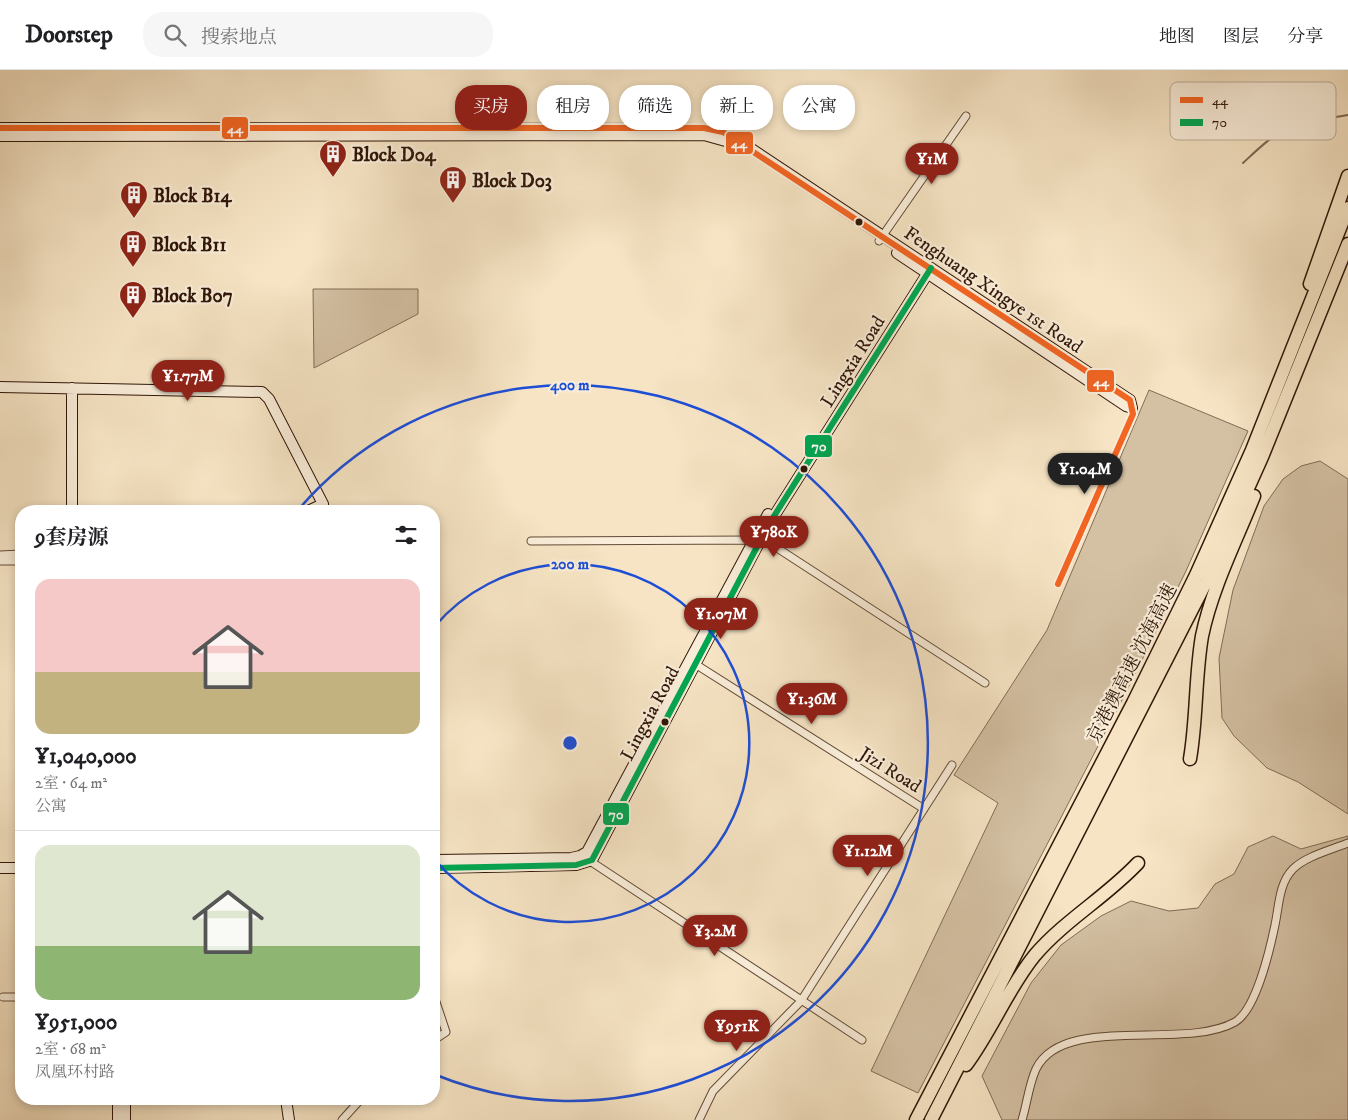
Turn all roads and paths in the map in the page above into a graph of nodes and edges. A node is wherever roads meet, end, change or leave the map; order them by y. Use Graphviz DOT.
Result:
graph roads {
  1 [pos="966,116"];
  2 [pos="0,128"];
  3 [pos="0,136"];
  4 [pos="1348,176"];
  5 [pos="1348,208"];
  6 [pos="881,238"];
  7 [pos="1348,244"];
  8 [pos="927,269"];
  9 [pos="0,387"];
  10 [pos="72,388"];
  11 [pos="1287,396"];
  12 [pos="1132,408"];
  13 [pos="1252,450"];
  14 [pos="72,505"];
  15 [pos="324,505"];
  16 [pos="531,540"];
  17 [pos="756,541"];
  18 [pos="0,554"];
  19 [pos="15,554"];
  20 [pos="0,561"];
  21 [pos="15,561"];
  22 [pos="1058,584"];
  23 [pos="692,662"];
  24 [pos="985,683"];
  25 [pos="1190,758"];
  26 [pos="952,765"];
  27 [pos="924,809"];
  28 [pos="1348,843"];
  29 [pos="586,858"];
  30 [pos="440,860"];
  31 [pos="1138,863"];
  32 [pos="0,868"];
  33 [pos="15,868"];
  34 [pos="440,868"];
  35 [pos="0,875"];
  36 [pos="15,875"];
  37 [pos="3,997"];
  38 [pos="15,997"];
  39 [pos="802,1001"];
  40 [pos="440,1014"];
  41 [pos="440,1036"];
  42 [pos="862,1040"];
  43 [pos="944,1095"];
  44 [pos="118,1105"];
  45 [pos="125,1105"];
  46 [pos="287,1105"];
  47 [pos="356,1105"];
  48 [pos="118,1120"];
  49 [pos="125,1120"];
  50 [pos="289,1120"];
  51 [pos="342,1120"];
  52 [pos="699,1120"];
  53 [pos="916,1120"];
  54 [pos="931,1120"];
  55 [pos="1022,1120"];
  1 -- 6 [label="street"];
  2 -- 6 [label="street, Fenghuang Xingye 1st Road"];
  3 -- 6 [label="street, Fenghuang Xingye 1st Road"];
  4 -- 13 [label="highway"];
  5 -- 13 [label="highway, 京港澳高速 沈海高速"];
  6 -- 8 [label="street, Fenghuang Xingye 1st Road"];
  7 -- 11 [label="highway, 京港澳高速 沈海高速"];
  8 -- 12 [label="street, Fenghuang Xingye 1st Road"];
  8 -- 17 [label="street, Lingxia Road"];
  9 -- 10 [label="street"];
  10 -- 14 [label="street"];
  10 -- 15 [label="street"];
  11 -- 25 [label="highway"];
  11 -- 43 [label="highway, 京港澳高速 沈海高速"];
  12 -- 22 [label="street"];
  13 -- 53 [label="highway, 京港澳高速 沈海高速"];
  16 -- 17 [label="street"];
  17 -- 23 [label="street, Lingxia Road"];
  17 -- 24 [label="street"];
  18 -- 19 [label="street"];
  20 -- 21 [label="street"];
  23 -- 27 [label="street, Jizi Road"];
  23 -- 29 [label="street, Lingxia Road"];
  26 -- 27 [label="street"];
  27 -- 39 [label="street"];
  28 -- 55 [label="street"];
  29 -- 30 [label="street"];
  29 -- 34 [label="street"];
  29 -- 39 [label="street"];
  31 -- 43 [label="highway"];
  32 -- 33 [label="street"];
  35 -- 36 [label="street"];
  37 -- 38 [label="street"];
  39 -- 42 [label="street"];
  39 -- 52 [label="street"];
  40 -- 41 [label="street"];
  43 -- 54 [label="highway, 京港澳高速 沈海高速"];
  44 -- 48 [label="street"];
  45 -- 49 [label="street"];
  46 -- 50 [label="street"];
  47 -- 51 [label="street"];
}
